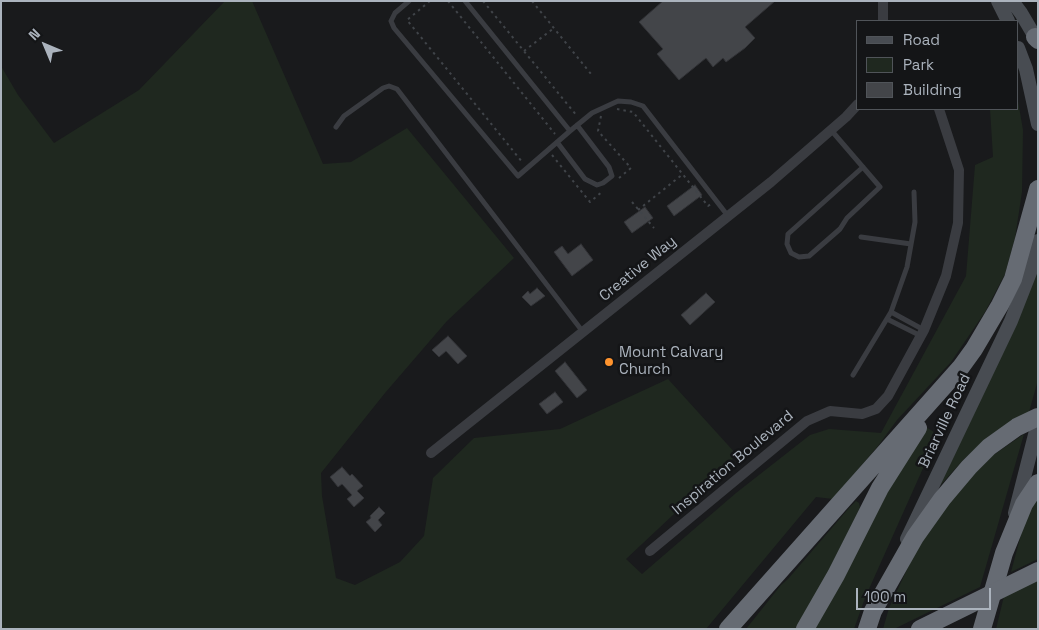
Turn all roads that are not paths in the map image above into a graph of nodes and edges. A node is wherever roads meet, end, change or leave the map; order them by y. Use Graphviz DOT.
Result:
graph roads {
  1 [pos="409,1"];
  2 [pos="465,1"];
  3 [pos="883,1"];
  4 [pos="998,1"];
  5 [pos="1012,1"];
  6 [pos="883,20"];
  7 [pos="1008,20"];
  8 [pos="1037,40"];
  9 [pos="1019,51"];
  10 [pos="856,106"];
  11 [pos="940,110"];
  12 [pos="1038,124"];
  13 [pos="577,125"];
  14 [pos="336,127"];
  15 [pos="831,130"];
  16 [pos="570,131"];
  17 [pos="557,142"];
  18 [pos="863,167"];
  19 [pos="1038,189"];
  20 [pos="914,192"];
  21 [pos="728,216"];
  22 [pos="861,237"];
  23 [pos="1038,241"];
  24 [pos="911,244"];
  25 [pos="891,312"];
  26 [pos="887,319"];
  27 [pos="584,332"];
  28 [pos="923,333"];
  29 [pos="853,375"];
  30 [pos="942,387"];
  31 [pos="1038,417"];
  32 [pos="1038,423"];
  33 [pos="431,453"];
  34 [pos="1038,483"];
  35 [pos="650,551"];
  36 [pos="1004,553"];
  37 [pos="1038,571"];
  38 [pos="873,611"];
  39 [pos="728,629"];
  40 [pos="805,629"];
  41 [pos="866,629"];
  42 [pos="920,629"];
  43 [pos="982,629"];
  1 -- 17 [label="lane"];
  2 -- 16 [label="lane"];
  3 -- 6 [label="street"];
  4 -- 7 [label="main road"];
  5 -- 8 [label="main road"];
  9 -- 12 [label="main road"];
  10 -- 15 [label="street, Creative Way"];
  11 -- 28 [label="street, Inspiration Boulevard"];
  13 -- 16 [label="lane"];
  13 -- 17 [label="lane"];
  13 -- 21 [label="lane"];
  14 -- 27 [label="lane"];
  15 -- 18 [label="lane"];
  15 -- 21 [label="street, Creative Way"];
  16 -- 17 [label="lane"];
  18 -- 18 [label="lane"];
  19 -- 30 [label="highway"];
  20 -- 24 [label="lane"];
  21 -- 27 [label="street, Creative Way"];
  22 -- 24 [label="lane"];
  23 -- 38 [label="main road, Briarville Road"];
  24 -- 25 [label="lane"];
  25 -- 26 [label="lane"];
  25 -- 28 [label="lane"];
  26 -- 28 [label="lane"];
  26 -- 29 [label="lane"];
  27 -- 33 [label="street, Creative Way"];
  28 -- 35 [label="street, Inspiration Boulevard"];
  30 -- 39 [label="highway"];
  30 -- 40 [label="highway"];
  31 -- 38 [label="highway"];
  32 -- 36 [label="main road"];
  34 -- 36 [label="highway"];
  36 -- 43 [label="highway"];
  37 -- 42 [label="highway, bridge"];
  38 -- 41 [label="highway"];
}
